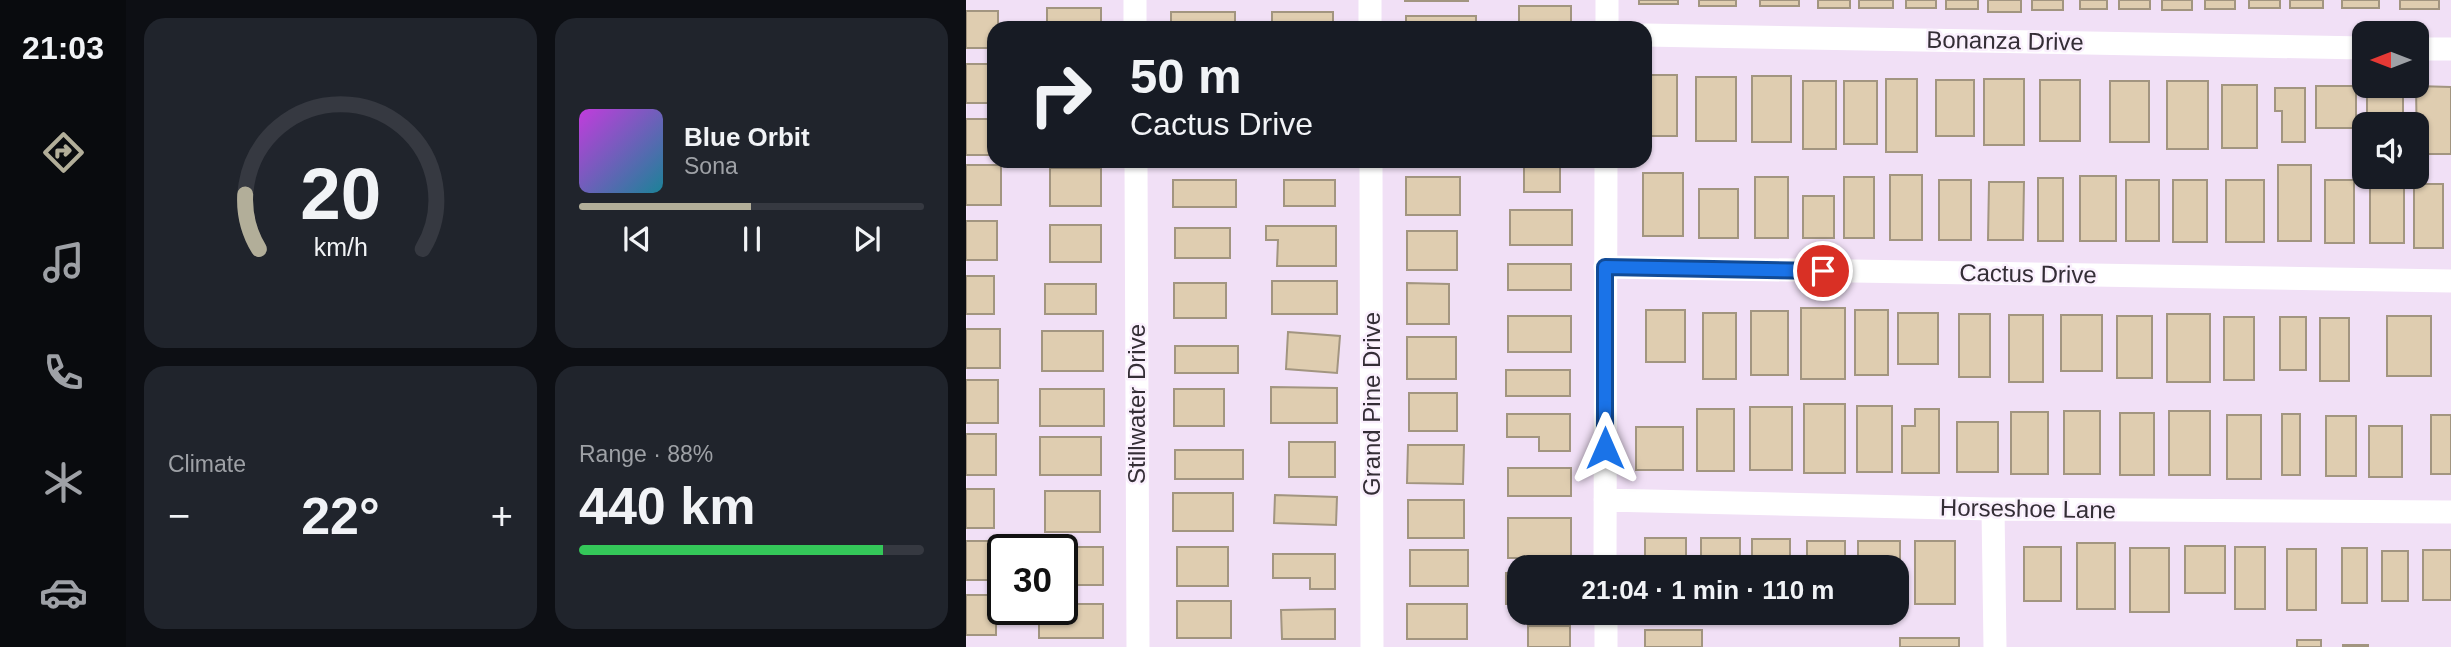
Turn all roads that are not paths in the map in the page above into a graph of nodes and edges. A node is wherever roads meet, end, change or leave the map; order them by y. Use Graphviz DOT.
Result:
graph roads {
  1 [pos="1135,0"];
  2 [pos="1370,0"];
  3 [pos="1607,0"];
  4 [pos="1135,21"];
  5 [pos="1370,21"];
  6 [pos="1607,21"];
  7 [pos="1652,35"];
  8 [pos="2352,48"];
  9 [pos="2429,49"];
  10 [pos="2451,49"];
  11 [pos="1136,168"];
  12 [pos="1371,168"];
  13 [pos="1606,168"];
  14 [pos="1605,267"];
  15 [pos="2451,281"];
  16 [pos="1605,500"];
  17 [pos="1993,509"];
  18 [pos="2451,512"];
  19 [pos="1605,555"];
  20 [pos="1606,625"];
  21 [pos="1138,647"];
  22 [pos="1372,647"];
  23 [pos="1606,647"];
  24 [pos="1995,647"];
  1 -- 4 [label="street"];
  2 -- 5 [label="street"];
  3 -- 6 [label="street"];
  7 -- 8 [label="street, Bonanza Drive"];
  9 -- 10 [label="street"];
  11 -- 21 [label="street, Stillwater Drive"];
  12 -- 22 [label="street, Grand Pine Drive"];
  13 -- 14 [label="street"];
  14 -- 15 [label="street, Cactus Drive"];
  14 -- 16 [label="street"];
  16 -- 17 [label="street, Horseshoe Lane"];
  16 -- 19 [label="street"];
  17 -- 18 [label="street, Horseshoe Lane"];
  17 -- 24 [label="street"];
  20 -- 23 [label="street"];
}
